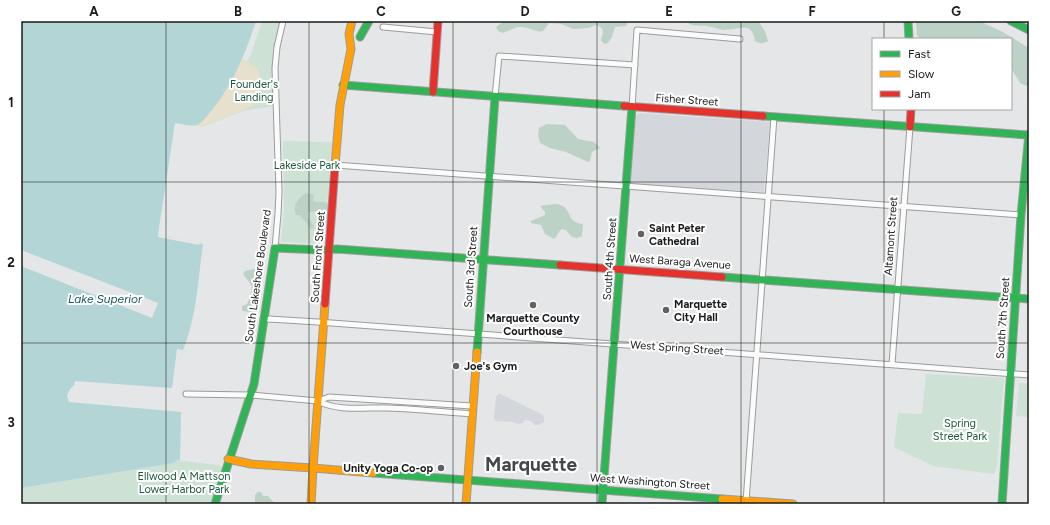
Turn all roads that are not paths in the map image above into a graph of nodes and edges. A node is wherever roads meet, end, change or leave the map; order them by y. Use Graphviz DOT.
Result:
graph roads {
  1 [pos="283,21"];
  2 [pos="352,21"];
  3 [pos="364,21"];
  4 [pos="369,21"];
  5 [pos="438,21"];
  6 [pos="908,21"];
  7 [pos="1011,21"];
  8 [pos="383,27"];
  9 [pos="1029,30"];
  10 [pos="437,32"];
  11 [pos="360,37"];
  12 [pos="909,38"];
  13 [pos="740,39"];
  14 [pos="351,49"];
  15 [pos="635,65"];
  16 [pos="343,85"];
  17 [pos="433,92"];
  18 [pos="495,97"];
  19 [pos="632,107"];
  20 [pos="910,110"];
  21 [pos="774,116"];
  22 [pos="910,127"];
  23 [pos="1029,134"];
  24 [pos="335,165"];
  25 [pos="489,176"];
  26 [pos="626,186"];
  27 [pos="768,196"];
  28 [pos="904,206"];
  29 [pos="1021,215"];
  30 [pos="275,248"];
  31 [pos="329,250"];
  32 [pos="483,260"];
  33 [pos="620,269"];
  34 [pos="762,279"];
  35 [pos="898,289"];
  36 [pos="1016,298"];
  37 [pos="1029,299"];
  38 [pos="263,320"];
  39 [pos="324,322"];
  40 [pos="477,334"];
  41 [pos="614,344"];
  42 [pos="756,355"];
  43 [pos="892,364"];
  44 [pos="1010,374"];
  45 [pos="1029,375"];
  46 [pos="186,394"];
  47 [pos="250,395"];
  48 [pos="318,401"];
  49 [pos="472,406"];
  50 [pos="472,414"];
  51 [pos="228,459"];
  52 [pos="313,468"];
  53 [pos="467,480"];
  54 [pos="603,490"];
  55 [pos="746,502"];
  56 [pos="215,504"];
  57 [pos="311,504"];
  58 [pos="466,504"];
  59 [pos="602,504"];
  60 [pos="793,504"];
  61 [pos="1002,504"];
  1 -- 30 [label="street, South Lakeshore Boulevard"];
  2 -- 14 [label="main road, South Front Street"];
  3 -- 11 [label="main road, South Front Street"];
  4 -- 11 [label="main road"];
  5 -- 10 [label="main road"];
  6 -- 12 [label="main road"];
  7 -- 9 [label="main road"];
  8 -- 10 [label="street"];
  10 -- 17 [label="main road"];
  11 -- 14 [label="main road, South Front Street"];
  13 -- 15 [label="street, South 4th Street"];
  14 -- 16 [label="main road, South Front Street"];
  15 -- 18 [label="street, South 3rd Street"];
  15 -- 19 [label="street, South 4th Street"];
  16 -- 17 [label="main road, Fisher Street"];
  16 -- 24 [label="main road, South Front Street"];
  17 -- 18 [label="main road, Fisher Street"];
  18 -- 19 [label="main road, Fisher Street"];
  18 -- 25 [label="main road, South 3rd Street"];
  19 -- 21 [label="main road, Fisher Street"];
  19 -- 26 [label="main road, South 4th Street"];
  20 -- 22 [label="main road, Altamont Street"];
  21 -- 22 [label="main road, Fisher Street"];
  21 -- 27 [label="street"];
  22 -- 23 [label="main road, Fisher Street"];
  22 -- 28 [label="street, Altamont Street"];
  23 -- 29 [label="main road, South 7th Street"];
  24 -- 25 [label="street"];
  24 -- 31 [label="main road, South Front Street"];
  25 -- 26 [label="street"];
  25 -- 32 [label="main road, South 3rd Street"];
  26 -- 27 [label="street"];
  26 -- 33 [label="main road, South 4th Street"];
  27 -- 28 [label="street"];
  27 -- 34 [label="street"];
  28 -- 29 [label="street"];
  28 -- 35 [label="street, Altamont Street"];
  29 -- 36 [label="main road, South 7th Street"];
  30 -- 31 [label="main road, West Baraga Avenue"];
  30 -- 38 [label="main road, South Lakeshore Boulevard"];
  31 -- 32 [label="main road, West Baraga Avenue"];
  31 -- 39 [label="main road, South Front Street"];
  32 -- 33 [label="main road, West Baraga Avenue"];
  32 -- 40 [label="main road, South 3rd Street"];
  33 -- 34 [label="main road, West Baraga Avenue"];
  33 -- 41 [label="main road, South 4th Street"];
  34 -- 35 [label="main road, West Baraga Avenue"];
  34 -- 42 [label="street"];
  35 -- 36 [label="main road, West Baraga Avenue"];
  35 -- 43 [label="street, Altamont Street"];
  36 -- 37 [label="main road, West Baraga Avenue"];
  36 -- 44 [label="main road, South 7th Street"];
  38 -- 39 [label="street, West Spring Street"];
  38 -- 47 [label="main road, South Lakeshore Boulevard"];
  39 -- 40 [label="street, West Spring Street"];
  39 -- 48 [label="main road, South Front Street"];
  40 -- 41 [label="street, West Spring Street"];
  40 -- 49 [label="main road, South 3rd Street"];
  41 -- 42 [label="street, West Spring Street"];
  41 -- 54 [label="main road, South 4th Street"];
  42 -- 43 [label="street, West Spring Street"];
  42 -- 55 [label="street"];
  43 -- 44 [label="street, West Spring Street"];
  44 -- 45 [label="street, West Spring Street"];
  44 -- 61 [label="main road, South 7th Street"];
  46 -- 47 [label="street"];
  47 -- 48 [label="street"];
  47 -- 51 [label="main road, South Lakeshore Boulevard"];
  48 -- 49 [label="street"];
  48 -- 50 [label="street"];
  48 -- 52 [label="main road, South Front Street"];
  49 -- 50 [label="main road, South 3rd Street"];
  50 -- 53 [label="main road, South 3rd Street"];
  51 -- 52 [label="main road, West Washington Street"];
  51 -- 56 [label="main road, South Lakeshore Boulevard"];
  52 -- 53 [label="main road, West Washington Street"];
  52 -- 57 [label="main road, South Front Street"];
  53 -- 54 [label="main road, West Washington Street"];
  53 -- 58 [label="main road, South 3rd Street"];
  54 -- 55 [label="main road, West Washington Street"];
  54 -- 59 [label="main road, South 4th Street"];
  55 -- 60 [label="main road, West Washington Street"];
}
